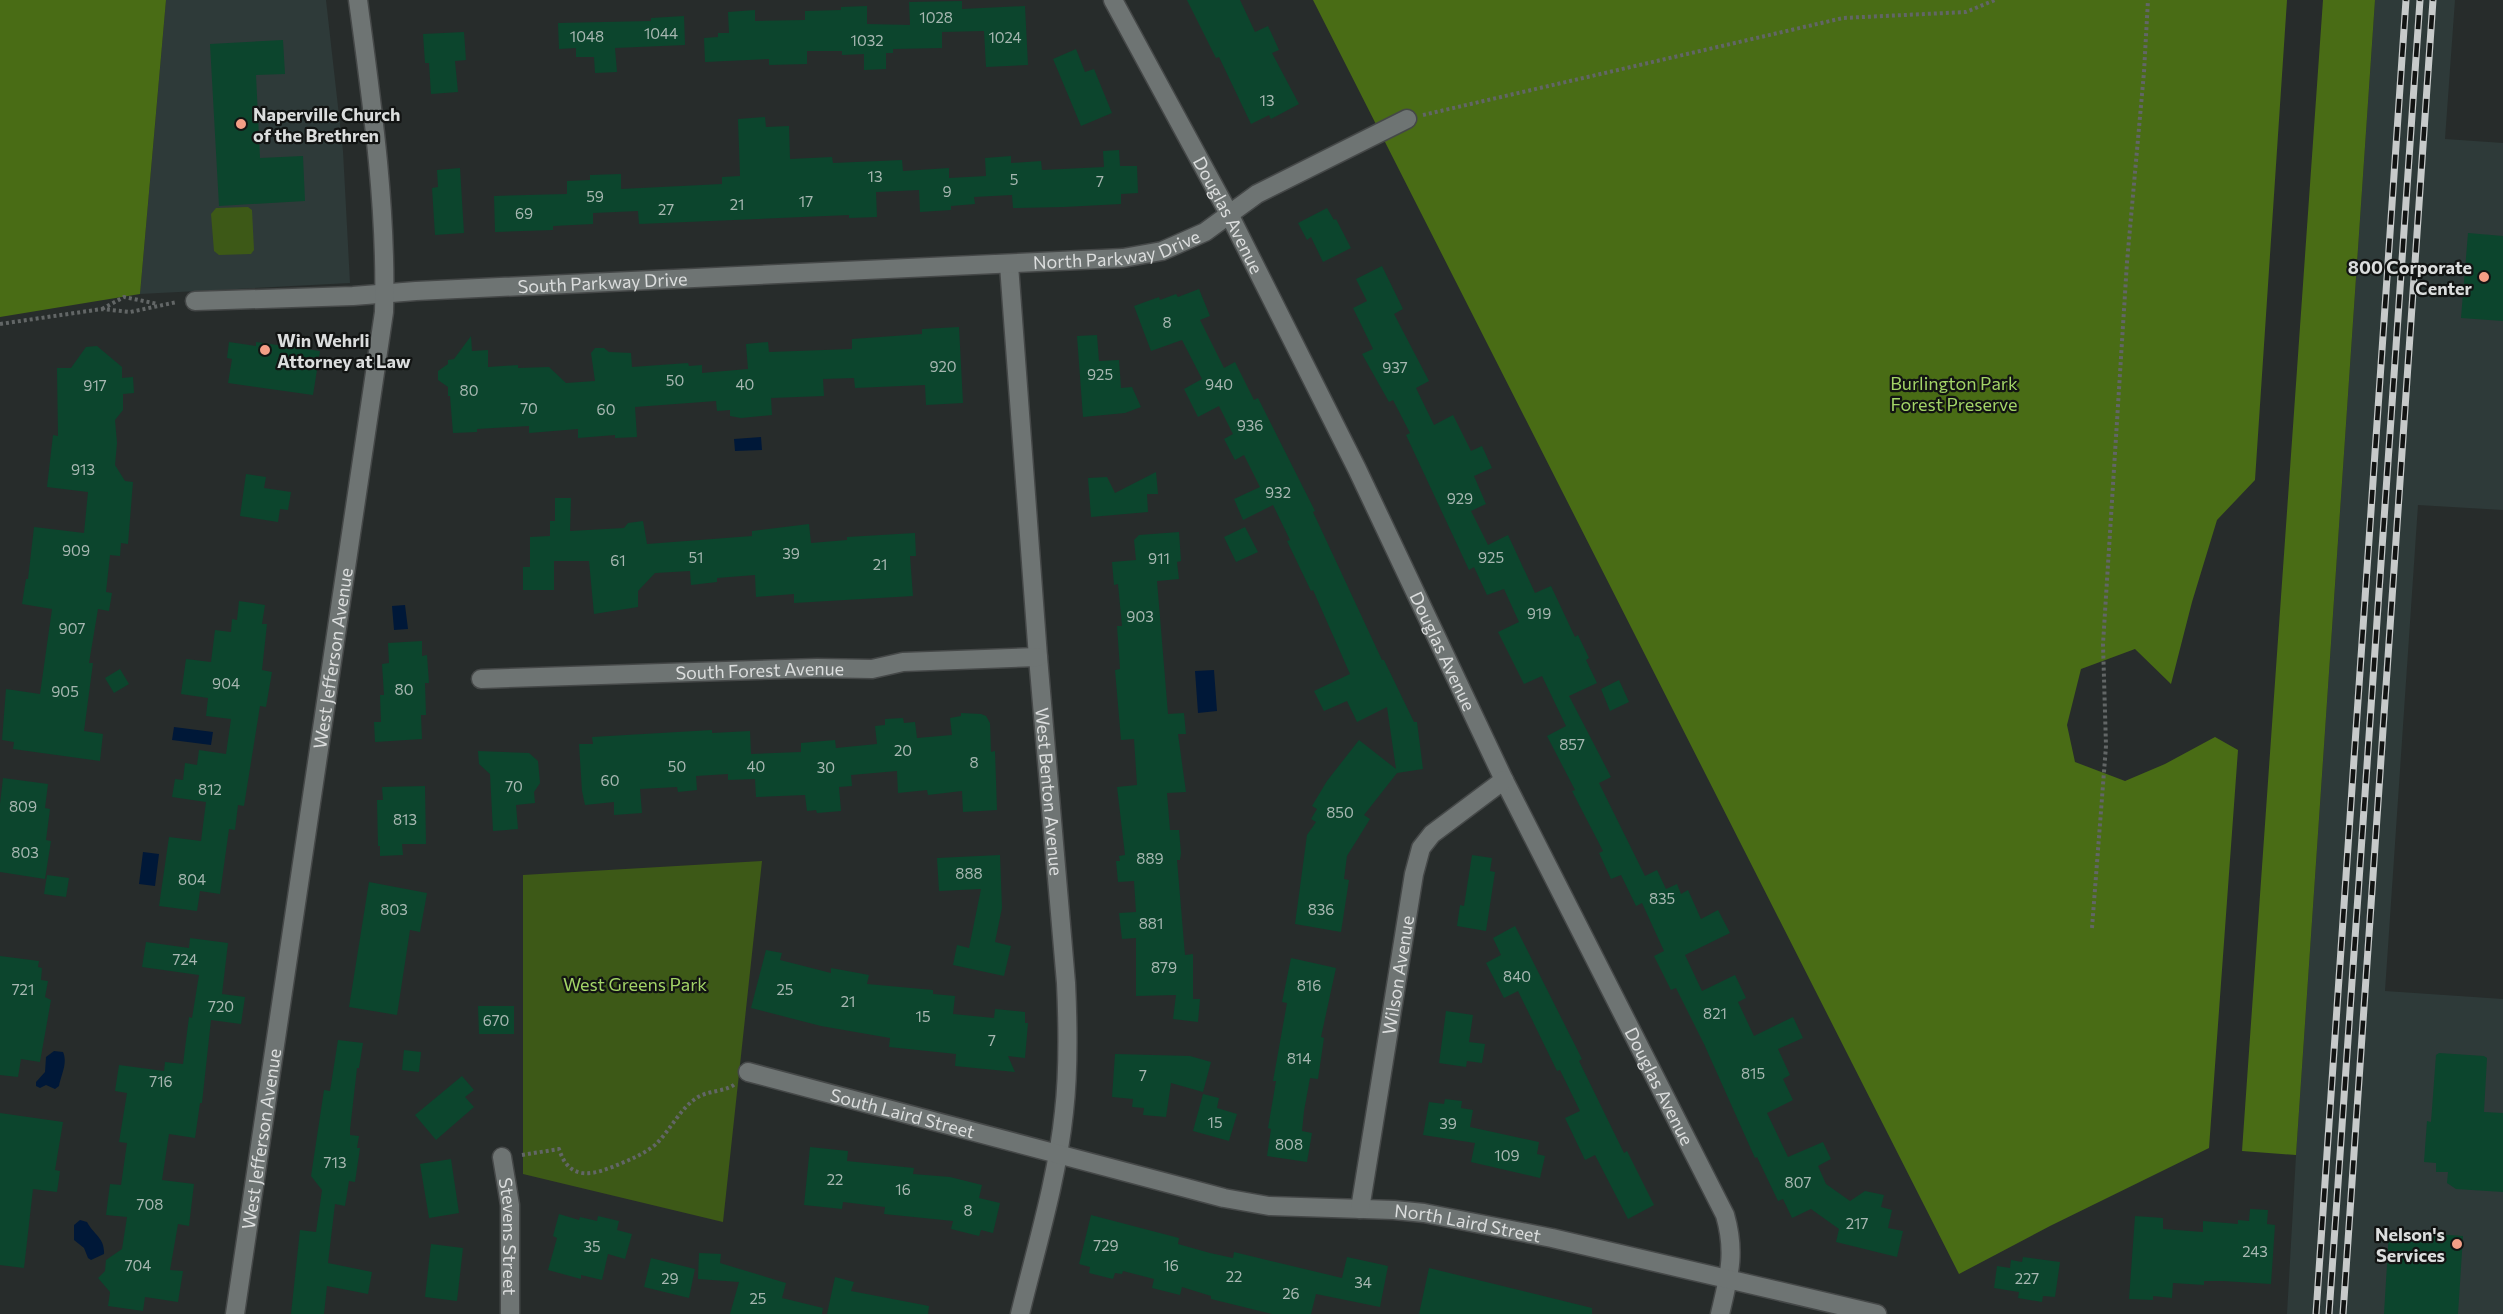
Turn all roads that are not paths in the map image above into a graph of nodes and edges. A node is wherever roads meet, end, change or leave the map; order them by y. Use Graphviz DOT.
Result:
graph roads {
  1 [pos="358,0"];
  2 [pos="1113,0"];
  3 [pos="1407,119"];
  4 [pos="1229,214"];
  5 [pos="1009,265"];
  6 [pos="385,294"];
  7 [pos="195,301"];
  8 [pos="1038,657"];
  9 [pos="481,679"];
  10 [pos="1504,780"];
  11 [pos="748,1072"];
  12 [pos="1057,1154"];
  13 [pos="502,1157"];
  14 [pos="1360,1209"];
  15 [pos="1728,1280"];
  16 [pos="235,1314"];
  17 [pos="510,1314"];
  18 [pos="1020,1314"];
  19 [pos="1720,1314"];
  20 [pos="1877,1314"];
  1 -- 6 [label="street, West Jefferson Avenue"];
  2 -- 4 [label="street, Douglas Avenue"];
  3 -- 4 [label="street, North Parkway Drive"];
  4 -- 5 [label="street, North Parkway Drive"];
  4 -- 10 [label="street, Douglas Avenue"];
  5 -- 6 [label="street, South Parkway Drive"];
  5 -- 8 [label="street, West Benton Avenue"];
  6 -- 7 [label="street, South Parkway Drive"];
  6 -- 16 [label="street, West Jefferson Avenue"];
  8 -- 9 [label="street, South Forest Avenue"];
  8 -- 12 [label="street, West Benton Avenue"];
  10 -- 14 [label="street, Wilson Avenue"];
  10 -- 15 [label="street, Douglas Avenue"];
  11 -- 12 [label="street, South Laird Street"];
  12 -- 14 [label="street, North Laird Street"];
  12 -- 18 [label="street, West Benton Avenue"];
  13 -- 17 [label="street, Stevens Street"];
  14 -- 15 [label="street, North Laird Street"];
  15 -- 19 [label="street, Douglas Avenue"];
  15 -- 20 [label="street, North Laird Street"];
}
